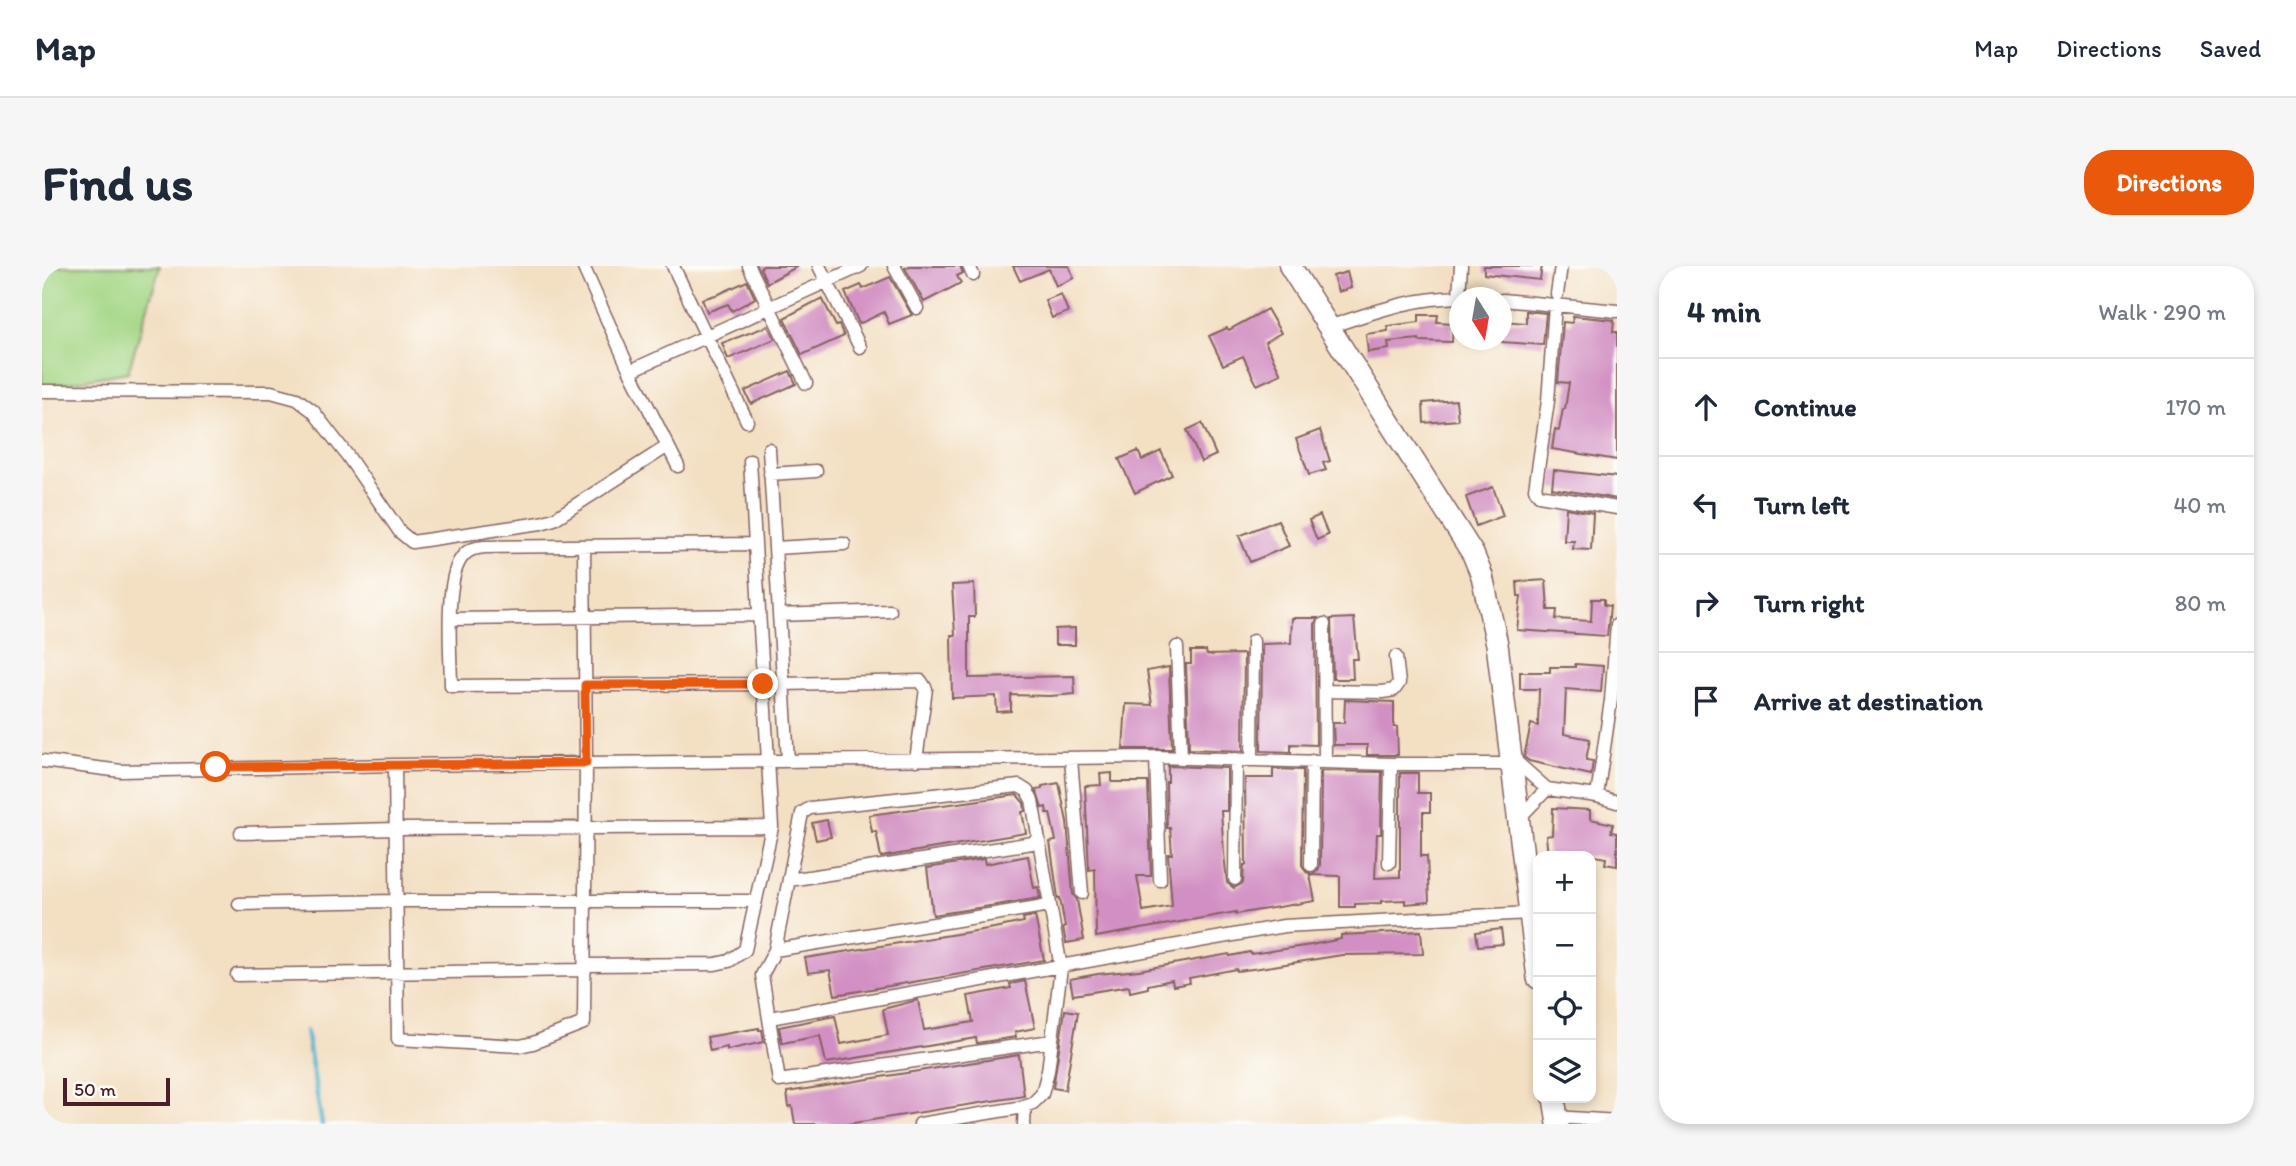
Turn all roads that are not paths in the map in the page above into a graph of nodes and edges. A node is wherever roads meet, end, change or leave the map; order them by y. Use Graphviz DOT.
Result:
graph roads {
  1 [pos="583,266"];
  2 [pos="673,266"];
  3 [pos="749,266"];
  4 [pos="819,266"];
  5 [pos="861,266"];
  6 [pos="894,266"];
  7 [pos="1290,266"];
  8 [pos="1561,266"];
  9 [pos="827,282"];
  10 [pos="1449,296"];
  11 [pos="1556,299"];
  12 [pos="1512,300"];
  13 [pos="769,308"];
  14 [pos="917,308"];
  15 [pos="1617,311"];
  16 [pos="1329,327"];
  17 [pos="705,337"];
  18 [pos="860,347"];
  19 [pos="631,371"];
  20 [pos="806,383"];
  21 [pos="42,391"];
  22 [pos="747,421"];
  23 [pos="668,446"];
  24 [pos="769,450"];
  25 [pos="750,461"];
  26 [pos="678,466"];
  27 [pos="816,471"];
  28 [pos="770,474"];
  29 [pos="1617,508"];
  30 [pos="755,544"];
  31 [pos="844,544"];
  32 [pos="584,546"];
  33 [pos="775,548"];
  34 [pos="890,611"];
  35 [pos="759,615"];
  36 [pos="779,615"];
  37 [pos="584,617"];
  38 [pos="451,619"];
  39 [pos="1324,624"];
  40 [pos="1617,625"];
  41 [pos="1253,641"];
  42 [pos="1177,647"];
  43 [pos="1396,657"];
  44 [pos="763,684"];
  45 [pos="783,684"];
  46 [pos="585,685"];
  47 [pos="1325,691"];
  48 [pos="1614,700"];
  49 [pos="1511,754"];
  50 [pos="1156,757"];
  51 [pos="1071,758"];
  52 [pos="1181,758"];
  53 [pos="1236,759"];
  54 [pos="916,760"];
  55 [pos="1252,760"];
  56 [pos="42,761"];
  57 [pos="767,761"];
  58 [pos="788,761"];
  59 [pos="1318,762"];
  60 [pos="586,763"];
  61 [pos="1391,764"];
  62 [pos="395,765"];
  63 [pos="1547,789"];
  64 [pos="1597,796"];
  65 [pos="1617,802"];
  66 [pos="1518,820"];
  67 [pos="772,827"];
  68 [pos="396,829"];
  69 [pos="586,829"];
  70 [pos="241,833"];
  71 [pos="1039,842"];
  72 [pos="1389,863"];
  73 [pos="1311,865"];
  74 [pos="1235,879"];
  75 [pos="789,880"];
  76 [pos="1160,880"];
  77 [pos="1082,892"];
  78 [pos="396,901"];
  79 [pos="756,901"];
  80 [pos="585,902"];
  81 [pos="239,904"];
  82 [pos="1050,905"];
  83 [pos="1530,913"];
  84 [pos="775,950"];
  85 [pos="585,968"];
  86 [pos="1061,968"];
  87 [pos="397,973"];
  88 [pos="237,975"];
  89 [pos="1538,977"];
  90 [pos="770,1018"];
  91 [pos="1051,1041"];
  92 [pos="1025,1106"];
  93 [pos="1556,1113"];
  94 [pos="1617,1121"];
  95 [pos="920,1124"];
  96 [pos="1024,1124"];
  1 -- 19 [label="street"];
  2 -- 17 [label="street"];
  3 -- 13 [label="street"];
  4 -- 9 [label="street"];
  5 -- 9 [label="street"];
  6 -- 14 [label="street"];
  7 -- 16 [label="highway"];
  8 -- 11 [label="street"];
  9 -- 13 [label="street"];
  9 -- 18 [label="street"];
  10 -- 16 [label="street"];
  11 -- 12 [label="street"];
  11 -- 15 [label="street"];
  11 -- 29 [label="street"];
  13 -- 17 [label="street"];
  13 -- 20 [label="street"];
  16 -- 49 [label="highway"];
  17 -- 19 [label="street"];
  17 -- 22 [label="street"];
  19 -- 23 [label="street"];
  21 -- 23 [label="street"];
  23 -- 26 [label="street"];
  24 -- 28 [label="street"];
  25 -- 30 [label="street"];
  27 -- 28 [label="street"];
  28 -- 33 [label="street"];
  30 -- 32 [label="street"];
  30 -- 35 [label="street"];
  31 -- 33 [label="street"];
  32 -- 37 [label="street"];
  32 -- 38 [label="street"];
  33 -- 36 [label="street"];
  34 -- 36 [label="street"];
  35 -- 37 [label="street"];
  35 -- 44 [label="street"];
  36 -- 45 [label="street"];
  37 -- 38 [label="street"];
  37 -- 46 [label="street"];
  38 -- 46 [label="street"];
  39 -- 47 [label="street"];
  40 -- 48 [label="street"];
  41 -- 55 [label="street"];
  42 -- 52 [label="street"];
  43 -- 47 [label="street"];
  44 -- 46 [label="street"];
  44 -- 57 [label="street"];
  45 -- 54 [label="street"];
  45 -- 58 [label="street"];
  46 -- 60 [label="street"];
  47 -- 59 [label="street"];
  48 -- 64 [label="street"];
  49 -- 61 [label="street"];
  49 -- 63 [label="street"];
  49 -- 66 [label="highway"];
  50 -- 51 [label="street"];
  50 -- 52 [label="street"];
  50 -- 76 [label="street"];
  51 -- 54 [label="street"];
  51 -- 77 [label="street"];
  52 -- 53 [label="street"];
  53 -- 55 [label="street"];
  53 -- 74 [label="street"];
  54 -- 58 [label="street"];
  55 -- 59 [label="street"];
  56 -- 62 [label="street"];
  57 -- 58 [label="street"];
  57 -- 60 [label="street"];
  57 -- 67 [label="street"];
  59 -- 61 [label="street"];
  59 -- 73 [label="street"];
  60 -- 62 [label="street"];
  60 -- 69 [label="street"];
  61 -- 72 [label="street"];
  62 -- 68 [label="street"];
  63 -- 64 [label="street"];
  63 -- 66 [label="street"];
  64 -- 65 [label="street"];
  66 -- 83 [label="highway"];
  67 -- 69 [label="street"];
  67 -- 79 [label="street"];
  68 -- 69 [label="street"];
  68 -- 70 [label="street"];
  68 -- 78 [label="street"];
  69 -- 80 [label="street"];
  71 -- 75 [label="street"];
  71 -- 75 [label="street"];
  71 -- 82 [label="street"];
  75 -- 84 [label="street"];
  78 -- 80 [label="street"];
  78 -- 81 [label="street"];
  78 -- 87 [label="street"];
  79 -- 80 [label="street"];
  79 -- 85 [label="street"];
  80 -- 85 [label="street"];
  82 -- 84 [label="street"];
  82 -- 86 [label="street"];
  83 -- 86 [label="street"];
  83 -- 89 [label="highway"];
  84 -- 90 [label="street"];
  85 -- 87 [label="street"];
  85 -- 87 [label="street"];
  86 -- 90 [label="street"];
  86 -- 91 [label="street"];
  87 -- 88 [label="street"];
  90 -- 91 [label="street"];
  91 -- 92 [label="street"];
  92 -- 95 [label="street"];
  92 -- 96 [label="street"];
  93 -- 94 [label="street"];
}
